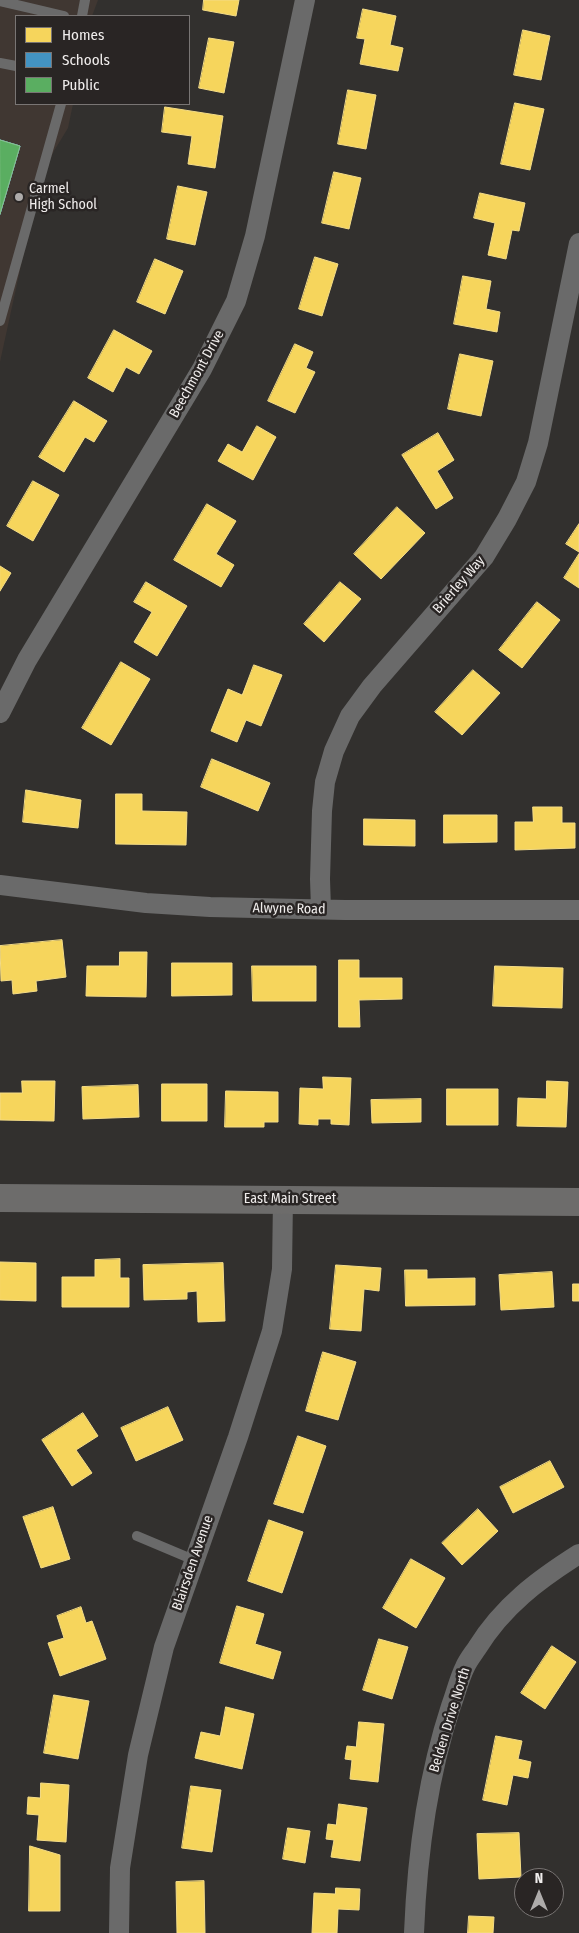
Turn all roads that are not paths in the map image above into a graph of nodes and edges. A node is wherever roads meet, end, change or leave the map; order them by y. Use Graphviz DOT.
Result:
graph roads {
  1 [pos="85,0"];
  2 [pos="305,0"];
  3 [pos="0,1"];
  4 [pos="60,15"];
  5 [pos="82,15"];
  6 [pos="0,63"];
  7 [pos="15,66"];
  8 [pos="61,105"];
  9 [pos="579,243"];
  10 [pos="0,321"];
  11 [pos="0,712"];
  12 [pos="0,885"];
  13 [pos="321,909"];
  14 [pos="579,910"];
  15 [pos="0,1198"];
  16 [pos="283,1199"];
  17 [pos="579,1202"];
  18 [pos="136,1536"];
  19 [pos="579,1554"];
  20 [pos="194,1560"];
  21 [pos="119,1933"];
  22 [pos="414,1933"];
  1 -- 5 [label="lane"];
  2 -- 11 [label="street, Beechmont Drive"];
  3 -- 4 [label="lane"];
  6 -- 7 [label="lane"];
  8 -- 10 [label="lane"];
  9 -- 13 [label="street, Brierley Way"];
  12 -- 13 [label="street, Alwyne Road"];
  13 -- 14 [label="street, Alwyne Road"];
  15 -- 16 [label="main road, East Main Street"];
  16 -- 17 [label="main road, East Main Street"];
  16 -- 20 [label="street, Blairsden Avenue"];
  18 -- 20 [label="lane"];
  19 -- 22 [label="street, Belden Drive North"];
  20 -- 21 [label="street, Blairsden Avenue"];
}
